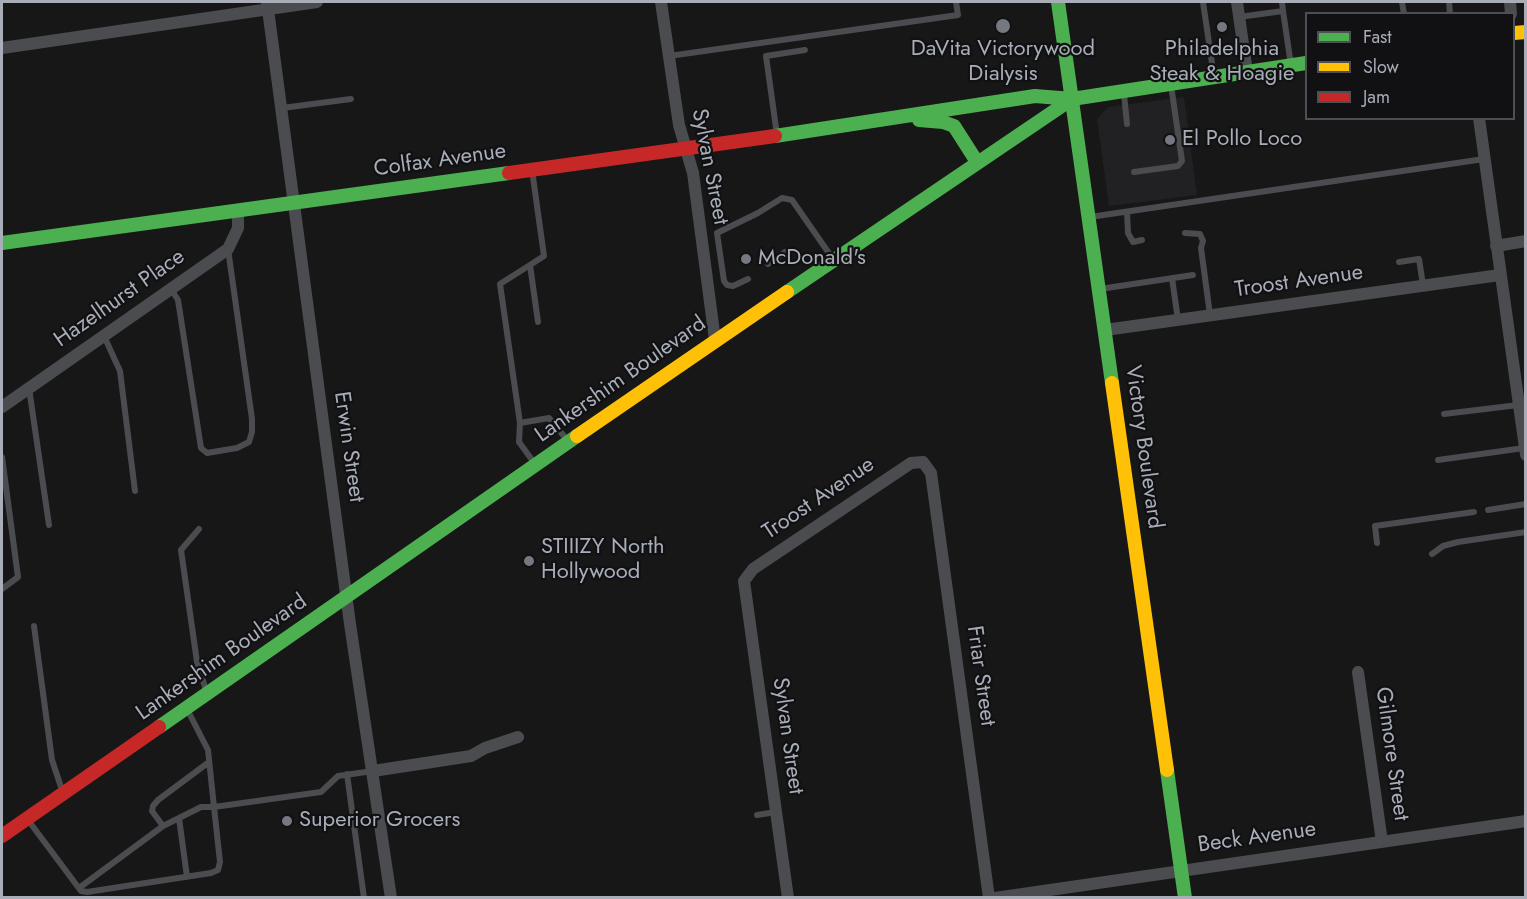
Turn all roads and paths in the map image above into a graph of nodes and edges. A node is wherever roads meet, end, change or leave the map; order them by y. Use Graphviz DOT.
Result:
graph roads {
  1 [pos="317,2"];
  2 [pos="661,2"];
  3 [pos="956,2"];
  4 [pos="1058,2"];
  5 [pos="1203,2"];
  6 [pos="1237,2"];
  7 [pos="1282,2"];
  8 [pos="267,5"];
  9 [pos="1283,11"];
  10 [pos="1239,17"];
  11 [pos="2,48"];
  12 [pos="805,51"];
  13 [pos="669,56"];
  14 [pos="1305,63"];
  15 [pos="1291,66"];
  16 [pos="1247,72"];
  17 [pos="1214,77"];
  18 [pos="1171,84"];
  19 [pos="1123,91"];
  20 [pos="351,99"];
  21 [pos="1072,99"];
  22 [pos="281,108"];
  23 [pos="885,119"];
  24 [pos="1479,120"];
  25 [pos="1127,124"];
  26 [pos="777,136"];
  27 [pos="685,148"];
  28 [pos="1484,159"];
  29 [pos="977,162"];
  30 [pos="532,170"];
  31 [pos="1134,172"];
  32 [pos="294,202"];
  33 [pos="238,210"];
  34 [pos="1127,212"];
  35 [pos="1089,217"];
  36 [pos="1185,233"];
  37 [pos="1142,240"];
  38 [pos="1526,242"];
  39 [pos="2,243"];
  40 [pos="1496,246"];
  41 [pos="228,249"];
  42 [pos="785,252"];
  43 [pos="834,260"];
  44 [pos="1399,262"];
  45 [pos="768,264"];
  46 [pos="530,265"];
  47 [pos="1193,275"];
  48 [pos="1500,275"];
  49 [pos="1172,278"];
  50 [pos="748,279"];
  51 [pos="1423,285"];
  52 [pos="171,289"];
  53 [pos="1099,289"];
  54 [pos="1210,316"];
  55 [pos="1178,320"];
  56 [pos="538,322"];
  57 [pos="1105,330"];
  58 [pos="103,336"];
  59 [pos="715,340"];
  60 [pos="29,387"];
  61 [pos="1521,402"];
  62 [pos="2,407"];
  63 [pos="1444,414"];
  64 [pos="520,423"];
  65 [pos="568,442"];
  66 [pos="1525,452"];
  67 [pos="2,457"];
  68 [pos="1438,460"];
  69 [pos="923,462"];
  70 [pos="535,465"];
  71 [pos="135,491"];
  72 [pos="1526,504"];
  73 [pos="1488,510"];
  74 [pos="1474,512"];
  75 [pos="49,525"];
  76 [pos="199,529"];
  77 [pos="1526,532"];
  78 [pos="1377,543"];
  79 [pos="1432,554"];
  80 [pos="744,581"];
  81 [pos="2,589"];
  82 [pos="347,597"];
  83 [pos="34,626"];
  84 [pos="1358,672"];
  85 [pos="207,694"];
  86 [pos="186,708"];
  87 [pos="518,737"];
  88 [pos="209,762"];
  89 [pos="373,771"];
  90 [pos="347,774"];
  91 [pos="63,793"];
  92 [pos="214,807"];
  93 [pos="776,812"];
  94 [pos="757,815"];
  95 [pos="179,818"];
  96 [pos="27,819"];
  97 [pos="1526,821"];
  98 [pos="163,826"];
  99 [pos="2,836"];
  100 [pos="1382,842"];
  101 [pos="1181,870"];
  102 [pos="187,877"];
  103 [pos="79,888"];
  104 [pos="364,897"];
  105 [pos="391,897"];
  106 [pos="788,897"];
  107 [pos="989,897"];
  108 [pos="995,897"];
  109 [pos="1185,897"];
  1 -- 8 [label="street"];
  2 -- 13 [label="street, Sylvan Street"];
  3 -- 13 [label="lane"];
  4 -- 21 [label="main road, Victory Boulevard"];
  5 -- 17 [label="lane"];
  6 -- 10 [label="street"];
  7 -- 9 [label="lane"];
  8 -- 11 [label="street"];
  8 -- 22 [label="street, Erwin Street"];
  9 -- 10 [label="lane"];
  9 -- 15 [label="lane"];
  10 -- 16 [label="street"];
  12 -- 26 [label="lane"];
  13 -- 27 [label="street, Sylvan Street"];
  14 -- 15 [label="main road, Lankershim Boulevard"];
  15 -- 16 [label="main road, Lankershim Boulevard"];
  16 -- 17 [label="main road, Lankershim Boulevard"];
  17 -- 18 [label="main road, Lankershim Boulevard"];
  18 -- 19 [label="main road, Lankershim Boulevard"];
  18 -- 31 [label="lane"];
  19 -- 21 [label="main road, Lankershim Boulevard"];
  19 -- 25 [label="lane"];
  20 -- 22 [label="lane"];
  21 -- 23 [label="main road, Colfax Avenue"];
  21 -- 29 [label="main road, Lankershim Boulevard"];
  21 -- 35 [label="main road, Victory Boulevard"];
  22 -- 32 [label="street, Erwin Street"];
  23 -- 26 [label="main road, Colfax Avenue"];
  23 -- 29 [label="main road, Colfax Avenue"];
  24 -- 28 [label="street"];
  26 -- 27 [label="main road, Colfax Avenue"];
  27 -- 30 [label="main road, Colfax Avenue"];
  27 -- 59 [label="street, Sylvan Street"];
  28 -- 34 [label="lane"];
  28 -- 40 [label="street"];
  29 -- 43 [label="main road, Lankershim Boulevard"];
  30 -- 32 [label="main road, Colfax Avenue"];
  30 -- 46 [label="lane"];
  32 -- 33 [label="main road, Colfax Avenue"];
  32 -- 82 [label="street, Erwin Street"];
  33 -- 39 [label="main road, Colfax Avenue"];
  33 -- 41 [label="street"];
  34 -- 35 [label="lane"];
  34 -- 37 [label="lane"];
  35 -- 53 [label="main road, Victory Boulevard"];
  36 -- 54 [label="lane"];
  38 -- 40 [label="street"];
  40 -- 48 [label="street"];
  41 -- 52 [label="street, Hazelhurst Place"];
  41 -- 52 [label="lane"];
  42 -- 45 [label="lane"];
  43 -- 50 [label="lane"];
  43 -- 59 [label="main road, Lankershim Boulevard"];
  44 -- 51 [label="lane"];
  46 -- 56 [label="lane"];
  46 -- 64 [label="lane"];
  47 -- 49 [label="lane"];
  48 -- 51 [label="street, Troost Avenue"];
  48 -- 61 [label="street"];
  49 -- 53 [label="lane"];
  49 -- 55 [label="lane"];
  51 -- 54 [label="street, Troost Avenue"];
  52 -- 58 [label="street, Hazelhurst Place"];
  53 -- 57 [label="main road, Victory Boulevard"];
  54 -- 55 [label="street, Troost Avenue"];
  55 -- 57 [label="street, Troost Avenue"];
  57 -- 101 [label="main road, Victory Boulevard"];
  58 -- 60 [label="street, Hazelhurst Place"];
  58 -- 71 [label="lane"];
  59 -- 65 [label="main road, Lankershim Boulevard"];
  60 -- 62 [label="street, Hazelhurst Place"];
  60 -- 75 [label="lane"];
  61 -- 63 [label="lane"];
  61 -- 66 [label="street"];
  64 -- 65 [label="lane"];
  64 -- 70 [label="lane"];
  65 -- 70 [label="main road, Lankershim Boulevard"];
  66 -- 68 [label="lane"];
  67 -- 81 [label="lane"];
  69 -- 80 [label="street, Troost Avenue"];
  69 -- 107 [label="street, Friar Street"];
  70 -- 82 [label="main road, Lankershim Boulevard"];
  72 -- 73 [label="lane"];
  74 -- 78 [label="lane"];
  76 -- 85 [label="lane"];
  77 -- 79 [label="lane"];
  80 -- 93 [label="street, Sylvan Street"];
  82 -- 85 [label="main road, Lankershim Boulevard"];
  82 -- 89 [label="street, Erwin Street"];
  83 -- 91 [label="lane"];
  84 -- 100 [label="street, Gilmore Street"];
  85 -- 86 [label="main road, Lankershim Boulevard"];
  86 -- 88 [label="lane"];
  86 -- 91 [label="main road, Lankershim Boulevard"];
  87 -- 89 [label="street"];
  88 -- 92 [label="lane"];
  88 -- 98 [label="lane"];
  89 -- 90 [label="lane"];
  89 -- 105 [label="street, Erwin Street"];
  90 -- 92 [label="lane"];
  90 -- 104 [label="lane"];
  91 -- 96 [label="main road, Lankershim Boulevard"];
  92 -- 95 [label="lane"];
  92 -- 102 [label="lane"];
  93 -- 94 [label="lane"];
  93 -- 106 [label="street, Sylvan Street"];
  95 -- 98 [label="lane"];
  95 -- 102 [label="lane"];
  96 -- 99 [label="main road, Lankershim Boulevard"];
  96 -- 103 [label="lane"];
  97 -- 100 [label="street, Beck Avenue"];
  98 -- 103 [label="lane"];
  100 -- 101 [label="street, Beck Avenue"];
  101 -- 108 [label="street, Beck Avenue"];
  101 -- 109 [label="main road, Victory Boulevard"];
  102 -- 103 [label="lane"];
}
